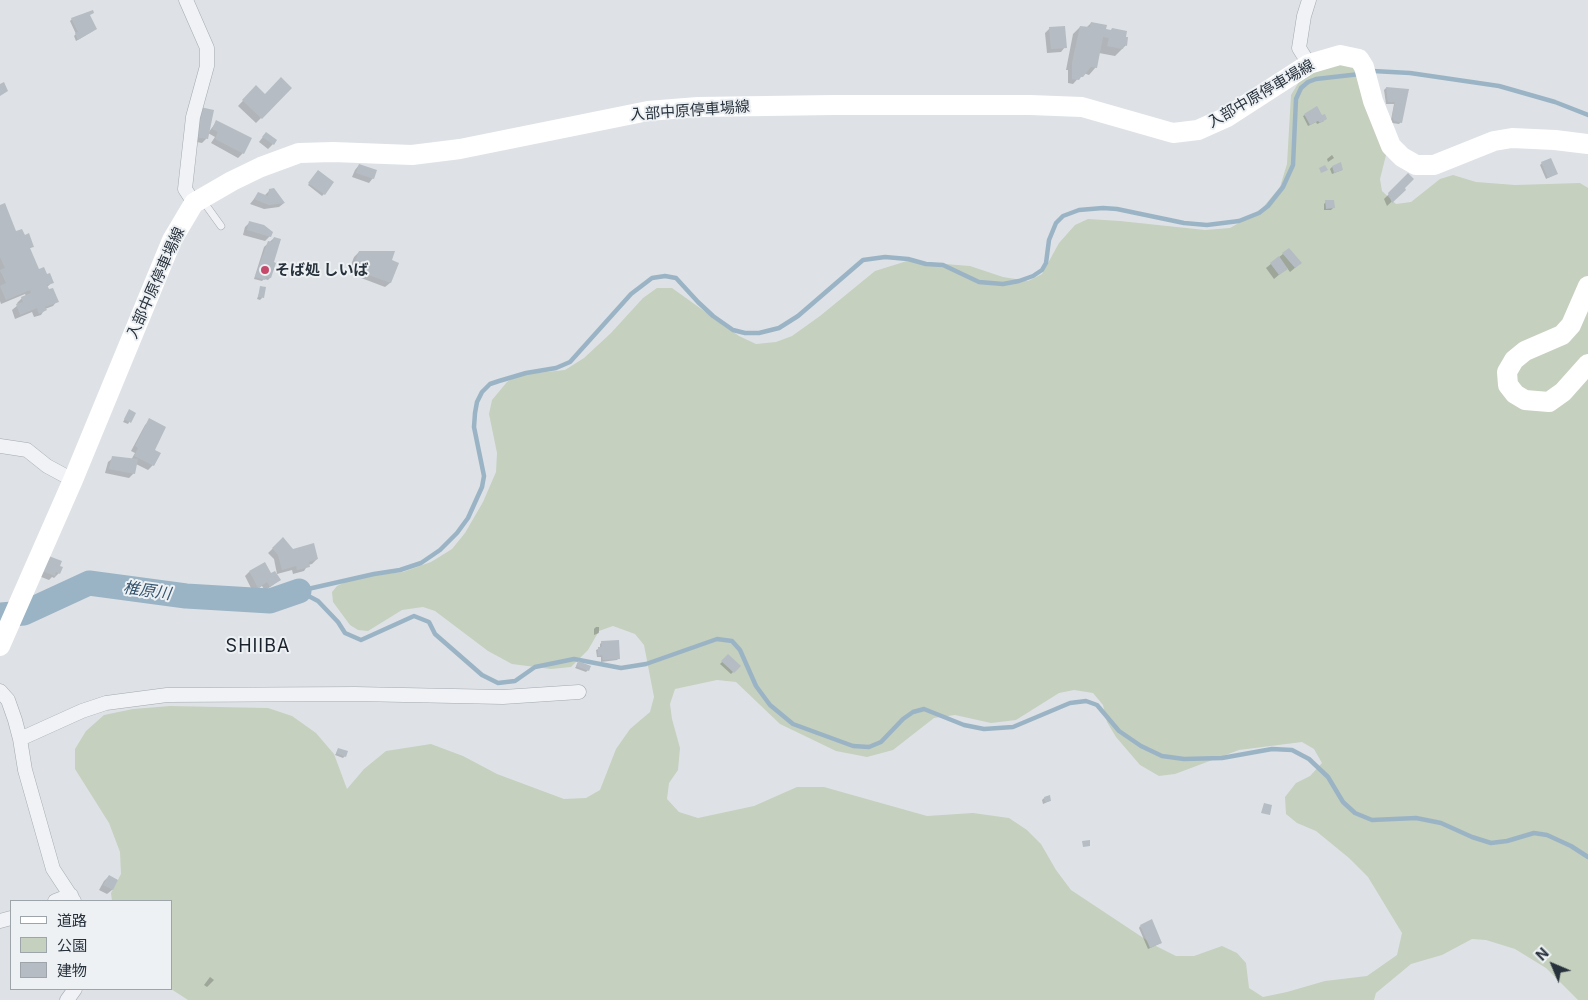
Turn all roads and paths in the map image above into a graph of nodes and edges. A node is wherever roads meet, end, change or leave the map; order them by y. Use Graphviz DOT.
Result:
graph roads {
  1 [pos="186,0"];
  2 [pos="1309,0"];
  3 [pos="1309,64"];
  4 [pos="1588,144"];
  5 [pos="197,201"];
  6 [pos="221,226"];
  7 [pos="1588,286"];
  8 [pos="1588,364"];
  9 [pos="0,446"];
  10 [pos="73,480"];
  11 [pos="2,640"];
  12 [pos="0,691"];
  13 [pos="579,692"];
  14 [pos="20,739"];
  15 [pos="72,898"];
  1 -- 5 [label="street"];
  2 -- 3 [label="street"];
  3 -- 4 [label="main road, 入部中原停車場線"];
  3 -- 5 [label="main road, 入部中原停車場線"];
  5 -- 6 [label="lane"];
  5 -- 10 [label="main road, 入部中原停車場線"];
  7 -- 8 [label="main road"];
  9 -- 10 [label="street"];
  10 -- 11 [label="main road, 入部中原停車場線"];
  12 -- 14 [label="street"];
  13 -- 14 [label="street"];
  14 -- 15 [label="street"];
}
